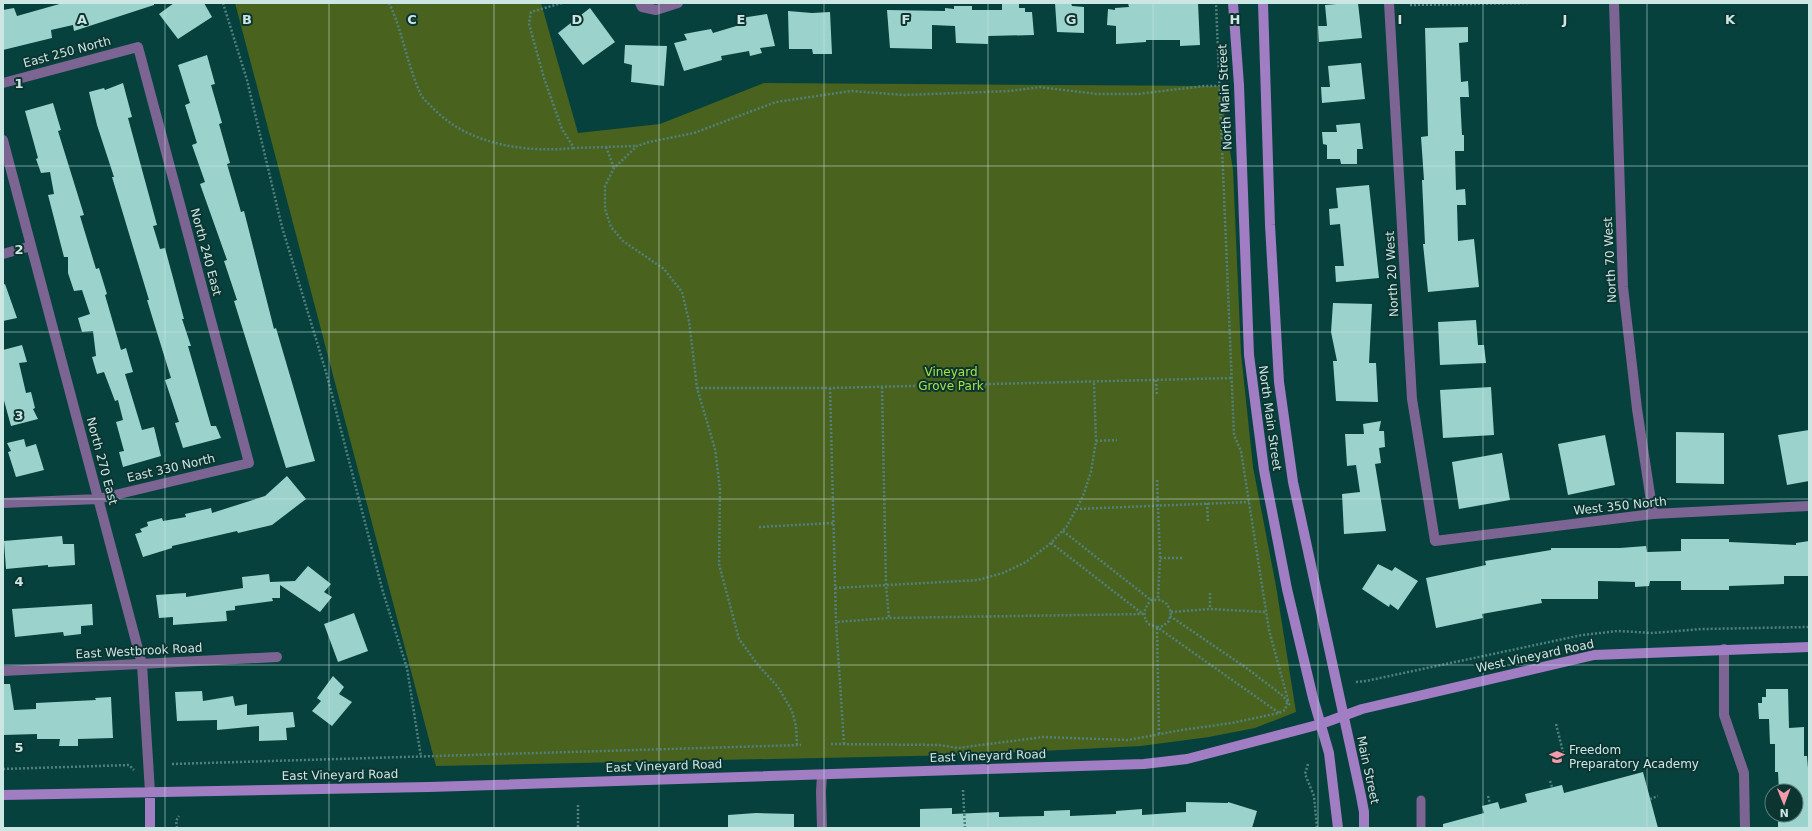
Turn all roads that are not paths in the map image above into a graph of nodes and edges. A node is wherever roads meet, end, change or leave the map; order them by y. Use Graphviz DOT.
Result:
graph roads {
  1 [pos="678,3"];
  2 [pos="1233,3"];
  3 [pos="1263,3"];
  4 [pos="1389,3"];
  5 [pos="1614,3"];
  6 [pos="641,5"];
  7 [pos="138,46"];
  8 [pos="3,83"];
  9 [pos="3,140"];
  10 [pos="31,246"];
  11 [pos="3,254"];
  12 [pos="248,464"];
  13 [pos="98,499"];
  14 [pos="3,503"];
  15 [pos="1809,506"];
  16 [pos="1653,514"];
  17 [pos="1435,541"];
  18 [pos="1809,647"];
  19 [pos="1724,649"];
  20 [pos="277,657"];
  21 [pos="142,664"];
  22 [pos="3,671"];
  23 [pos="1343,717"];
  24 [pos="1321,724"];
  25 [pos="822,775"];
  26 [pos="150,792"];
  27 [pos="3,795"];
  28 [pos="1421,800"];
  29 [pos="150,828"];
  30 [pos="822,828"];
  31 [pos="1338,828"];
  32 [pos="1364,828"];
  33 [pos="1421,828"];
  34 [pos="1745,828"];
  1 -- 6 [label="street"];
  2 -- 24 [label="street, North Main Street"];
  3 -- 23 [label="street, North Main Street"];
  4 -- 17 [label="street, North 20 West"];
  5 -- 16 [label="street, North 70 West"];
  7 -- 8 [label="street, East 250 North"];
  7 -- 12 [label="street, North 240 East"];
  9 -- 10 [label="street, North 270 East"];
  10 -- 11 [label="street"];
  10 -- 13 [label="street, North 270 East"];
  12 -- 13 [label="street, East 330 North"];
  13 -- 14 [label="street, East 330 North"];
  13 -- 21 [label="street, North 270 East"];
  15 -- 16 [label="street, West 350 North"];
  16 -- 17 [label="street, West 350 North"];
  18 -- 19 [label="street, West Vineyard Road"];
  19 -- 23 [label="street, West Vineyard Road"];
  19 -- 34 [label="street"];
  20 -- 21 [label="street, East Westbrook Road"];
  21 -- 22 [label="street, East Westbrook Road"];
  21 -- 26 [label="street, North 270 East"];
  23 -- 24 [label="street, West Vineyard Road"];
  23 -- 32 [label="street, Main Street"];
  24 -- 25 [label="street, East Vineyard Road"];
  24 -- 31 [label="street, North Main Street"];
  25 -- 26 [label="street, East Vineyard Road"];
  25 -- 30 [label="street"];
  26 -- 27 [label="street, East Vineyard Road"];
  26 -- 29 [label="street"];
  28 -- 33 [label="lane"];
}
